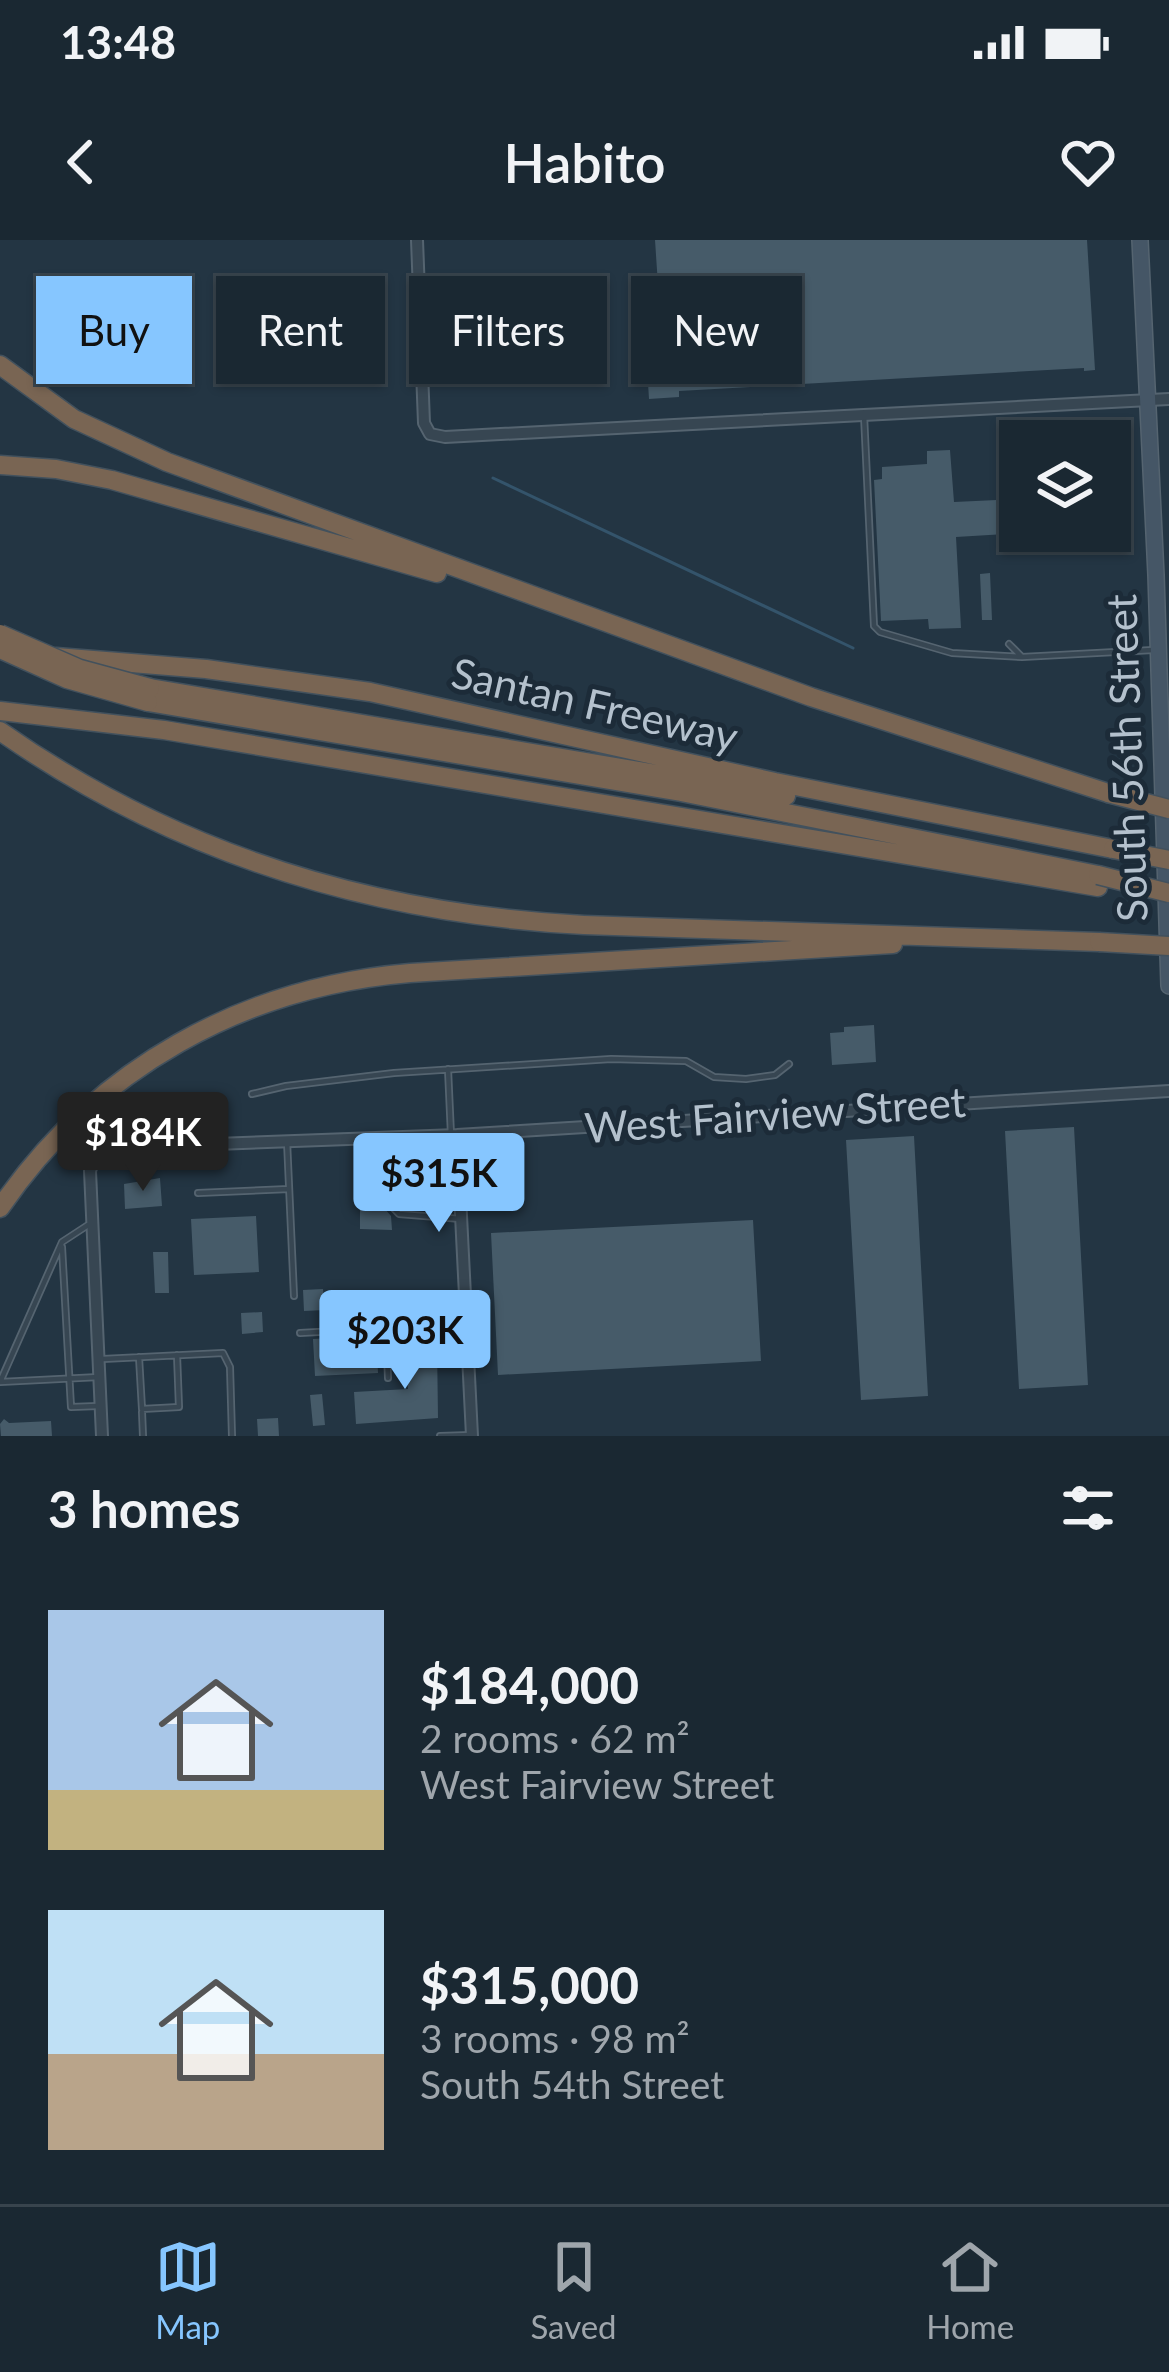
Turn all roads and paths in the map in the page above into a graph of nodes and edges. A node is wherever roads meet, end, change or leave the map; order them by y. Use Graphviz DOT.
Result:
graph roads {
  1 [pos="417,240"];
  2 [pos="1140,240"];
  3 [pos="0,365"];
  4 [pos="1169,398"];
  5 [pos="1147,400"];
  6 [pos="864,415"];
  7 [pos="0,465"];
  8 [pos="535,597"];
  9 [pos="0,634"];
  10 [pos="1009,644"];
  11 [pos="1159,650"];
  12 [pos="0,652"];
  13 [pos="1022,657"];
  14 [pos="149,695"];
  15 [pos="0,711"];
  16 [pos="0,731"];
  17 [pos="1169,809"];
  18 [pos="957,820"];
  19 [pos="1169,860"];
  20 [pos="1098,881"];
  21 [pos="1169,896"];
  22 [pos="988,937"];
  23 [pos="1169,946"];
  24 [pos="1169,986"];
  25 [pos="789,1064"];
  26 [pos="448,1069"];
  27 [pos="1169,1091"];
  28 [pos="252,1094"];
  29 [pos="454,1135"];
  30 [pos="367,1138"];
  31 [pos="287,1142"];
  32 [pos="289,1189"];
  33 [pos="198,1193"];
  34 [pos="0,1208"];
  35 [pos="461,1219"];
  36 [pos="93,1222"];
  37 [pos="62,1242"];
  38 [pos="294,1296"];
  39 [pos="466,1328"];
  40 [pos="300,1333"];
  41 [pos="177,1355"];
  42 [pos="139,1357"];
  43 [pos="97,1359"];
  44 [pos="99,1377"];
  45 [pos="67,1378"];
  46 [pos="388,1378"];
  47 [pos="100,1406"];
  48 [pos="142,1409"];
  49 [pos="102,1436"];
  50 [pos="142,1436"];
  51 [pos="232,1436"];
  52 [pos="440,1436"];
  53 [pos="472,1436"];
  1 -- 6 [label="street"];
  2 -- 5 [label="main road, South 56th Street"];
  3 -- 8 [label="highway"];
  4 -- 5 [label="street"];
  5 -- 6 [label="street"];
  5 -- 11 [label="main road, South 56th Street"];
  6 -- 13 [label="lane"];
  7 -- 8 [label="highway"];
  8 -- 17 [label="highway, bridge"];
  9 -- 14 [label="highway, bridge"];
  10 -- 13 [label="lane"];
  11 -- 13 [label="lane"];
  11 -- 24 [label="main road, South 56th Street"];
  12 -- 14 [label="highway, bridge"];
  12 -- 18 [label="highway, Santan Freeway"];
  14 -- 18 [label="highway"];
  14 -- 20 [label="highway"];
  15 -- 20 [label="highway, Santan Freeway"];
  16 -- 22 [label="highway"];
  18 -- 19 [label="highway, Santan Freeway, bridge"];
  20 -- 21 [label="highway, Santan Freeway, bridge"];
  22 -- 23 [label="highway, bridge"];
  22 -- 34 [label="highway"];
  25 -- 26 [label="lane"];
  26 -- 28 [label="lane"];
  26 -- 29 [label="lane"];
  27 -- 29 [label="street, West Fairview Street"];
  29 -- 30 [label="street, West Fairview Street"];
  29 -- 35 [label="street"];
  30 -- 31 [label="street, West Fairview Street"];
  30 -- 35 [label="lane"];
  31 -- 32 [label="lane"];
  31 -- 36 [label="street, West Fairview Street"];
  32 -- 33 [label="lane"];
  32 -- 38 [label="lane"];
  35 -- 39 [label="street"];
  36 -- 37 [label="lane"];
  36 -- 43 [label="street"];
  37 -- 45 [label="lane"];
  37 -- 45 [label="lane"];
  39 -- 40 [label="lane"];
  39 -- 46 [label="lane"];
  39 -- 53 [label="street"];
  41 -- 42 [label="lane"];
  41 -- 48 [label="lane"];
  41 -- 51 [label="lane"];
  42 -- 43 [label="lane"];
  42 -- 48 [label="lane"];
  43 -- 44 [label="street"];
  44 -- 45 [label="lane"];
  44 -- 47 [label="street"];
  45 -- 47 [label="lane"];
  47 -- 49 [label="street"];
  48 -- 50 [label="lane"];
  52 -- 53 [label="lane"];
}
